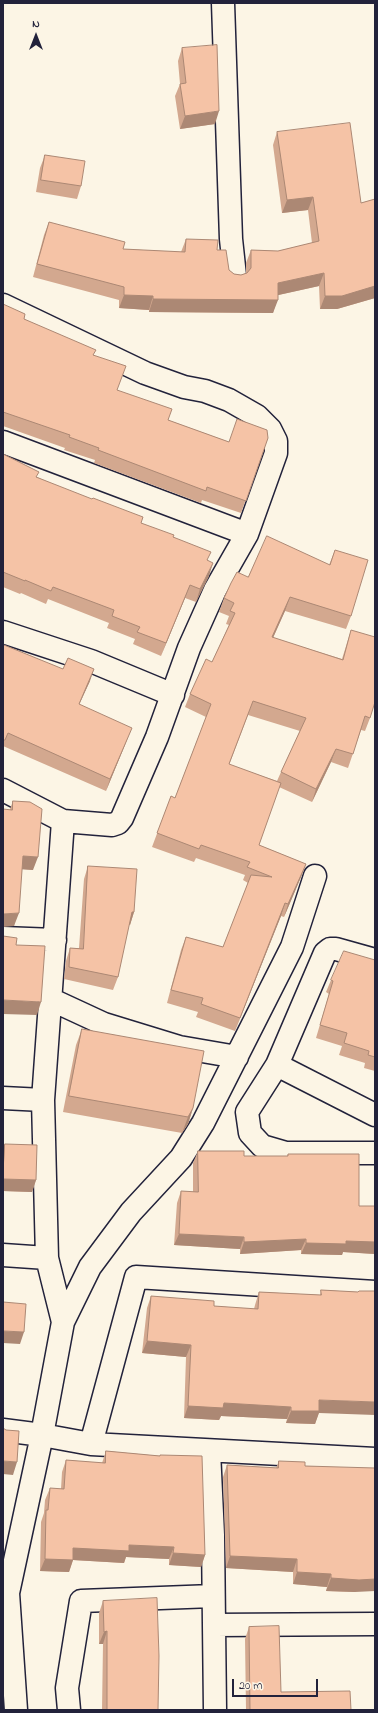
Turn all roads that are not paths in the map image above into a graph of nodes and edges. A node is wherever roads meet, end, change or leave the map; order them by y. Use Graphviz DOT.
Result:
graph roads {
  1 [pos="223,3"];
  2 [pos="235,276"];
  3 [pos="3,305"];
  4 [pos="3,442"];
  5 [pos="247,534"];
  6 [pos="3,632"];
  7 [pos="173,695"];
  8 [pos="3,790"];
  9 [pos="63,821"];
  10 [pos="316,876"];
  11 [pos="3,938"];
  12 [pos="55,940"];
  13 [pos="375,960"];
  14 [pos="50,999"];
  15 [pos="237,1057"];
  16 [pos="276,1065"];
  17 [pos="3,1098"];
  18 [pos="42,1100"];
  19 [pos="375,1115"];
  20 [pos="375,1153"];
  21 [pos="3,1255"];
  22 [pos="47,1258"];
  23 [pos="375,1292"];
  24 [pos="63,1322"];
  25 [pos="3,1430"];
  26 [pos="42,1435"];
  27 [pos="90,1444"];
  28 [pos="209,1451"];
  29 [pos="375,1459"];
  30 [pos="5,1592"];
  31 [pos="213,1596"];
  32 [pos="375,1624"];
  33 [pos="214,1625"];
  34 [pos="16,1710"];
  35 [pos="68,1710"];
  36 [pos="215,1710"];
  1 -- 2 [label="street"];
  3 -- 5 [label="street"];
  4 -- 5 [label="street"];
  5 -- 7 [label="street"];
  6 -- 7 [label="street"];
  7 -- 9 [label="street"];
  8 -- 9 [label="street"];
  9 -- 12 [label="street"];
  10 -- 15 [label="street"];
  11 -- 12 [label="street"];
  12 -- 14 [label="street"];
  13 -- 16 [label="street"];
  14 -- 15 [label="street"];
  14 -- 18 [label="street"];
  15 -- 24 [label="street"];
  16 -- 19 [label="street"];
  16 -- 20 [label="street"];
  17 -- 18 [label="street"];
  18 -- 22 [label="street"];
  21 -- 22 [label="street"];
  22 -- 24 [label="street"];
  23 -- 27 [label="street"];
  24 -- 26 [label="street"];
  25 -- 26 [label="street"];
  26 -- 27 [label="street"];
  26 -- 30 [label="street"];
  27 -- 28 [label="street"];
  28 -- 29 [label="street"];
  28 -- 31 [label="street"];
  30 -- 34 [label="street"];
  31 -- 33 [label="street"];
  31 -- 35 [label="street"];
  32 -- 33 [label="street"];
  33 -- 36 [label="street"];
}
